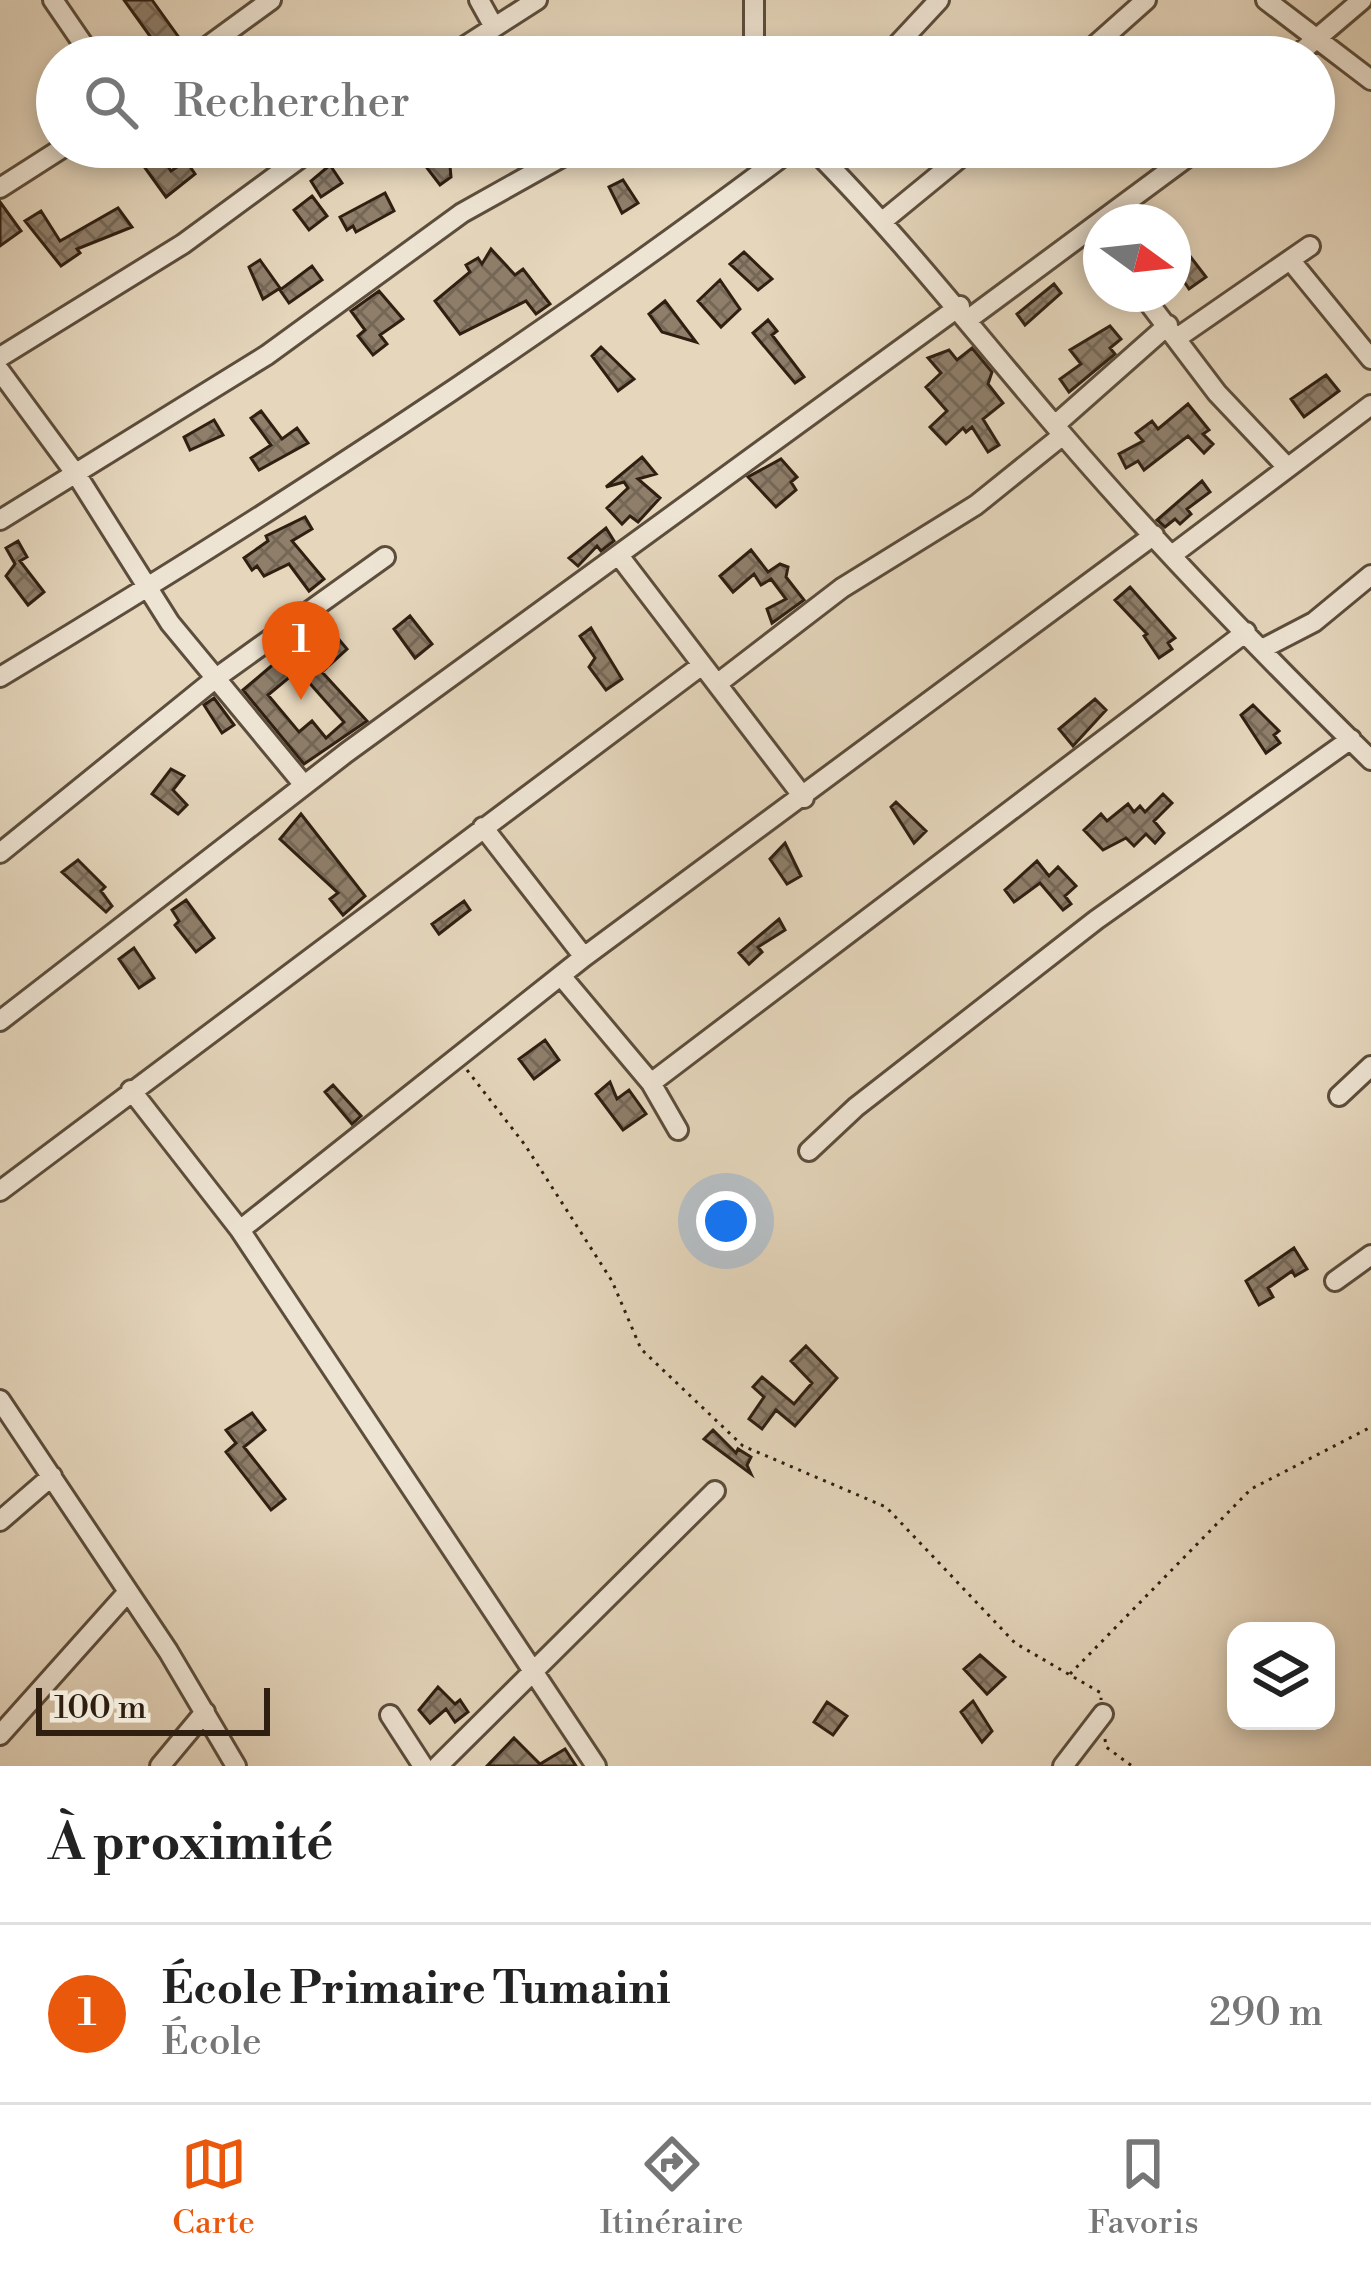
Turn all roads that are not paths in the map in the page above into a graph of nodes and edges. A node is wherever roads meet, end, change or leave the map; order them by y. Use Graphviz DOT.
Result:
graph roads {
  1 [pos="53,0"];
  2 [pos="271,0"];
  3 [pos="478,0"];
  4 [pos="537,0"];
  5 [pos="754,0"];
  6 [pos="939,0"];
  7 [pos="1146,0"];
  8 [pos="1266,0"];
  9 [pos="1362,0"];
  10 [pos="494,27"];
  11 [pos="78,36"];
  12 [pos="222,36"];
  13 [pos="480,36"];
  14 [pos="754,36"];
  15 [pos="906,36"];
  16 [pos="1106,36"];
  17 [pos="1318,36"];
  18 [pos="1320,36"];
  19 [pos="1335,50"];
  20 [pos="1371,80"];
  21 [pos="36,165"];
  22 [pos="286,168"];
  23 [pos="542,168"];
  24 [pos="767,168"];
  25 [pos="832,168"];
  26 [pos="947,168"];
  27 [pos="1172,168"];
  28 [pos="0,188"];
  29 [pos="1121,204"];
  30 [pos="884,220"];
  31 [pos="1083,231"];
  32 [pos="1310,246"];
  33 [pos="1291,261"];
  34 [pos="965,312"];
  35 [pos="1157,312"];
  36 [pos="1172,331"];
  37 [pos="0,356"];
  38 [pos="1371,359"];
  39 [pos="0,371"];
  40 [pos="1371,404"];
  41 [pos="1059,430"];
  42 [pos="1286,466"];
  43 [pos="78,476"];
  44 [pos="0,520"];
  45 [pos="1154,535"];
  46 [pos="1172,554"];
  47 [pos="386,557"];
  48 [pos="620,557"];
  49 [pos="1371,574"];
  50 [pos="146,590"];
  51 [pos="1246,632"];
  52 [pos="1262,649"];
  53 [pos="702,665"];
  54 [pos="0,677"];
  55 [pos="215,678"];
  56 [pos="717,684"];
  57 [pos="1351,740"];
  58 [pos="1370,756"];
  59 [pos="304,785"];
  60 [pos="804,797"];
  61 [pos="483,827"];
  62 [pos="0,853"];
  63 [pos="584,957"];
  64 [pos="562,977"];
  65 [pos="0,1022"];
  66 [pos="1371,1066"];
  67 [pos="651,1083"];
  68 [pos="131,1090"];
  69 [pos="1340,1096"];
  70 [pos="678,1130"];
  71 [pos="809,1151"];
  72 [pos="0,1191"];
  73 [pos="240,1230"];
  74 [pos="1371,1255"];
  75 [pos="1335,1281"];
  76 [pos="0,1400"];
  77 [pos="52,1476"];
  78 [pos="716,1491"];
  79 [pos="0,1521"];
  80 [pos="127,1593"];
  81 [pos="532,1674"];
  82 [pos="205,1712"];
  83 [pos="1103,1714"];
  84 [pos="390,1715"];
  85 [pos="0,1735"];
  86 [pos="160,1766"];
  87 [pos="236,1766"];
  88 [pos="423,1766"];
  89 [pos="438,1766"];
  90 [pos="596,1766"];
  91 [pos="1063,1766"];
  1 -- 11 [label="street"];
  2 -- 12 [label="street"];
  3 -- 10 [label="street"];
  4 -- 10 [label="street"];
  5 -- 14 [label="street"];
  6 -- 15 [label="street"];
  7 -- 16 [label="street"];
  8 -- 17 [label="street"];
  9 -- 18 [label="street"];
  10 -- 13 [label="street"];
  19 -- 20 [label="street"];
  21 -- 28 [label="street"];
  22 -- 37 [label="street"];
  23 -- 43 [label="street"];
  24 -- 50 [label="street"];
  25 -- 30 [label="street"];
  26 -- 30 [label="street"];
  27 -- 29 [label="street"];
  30 -- 34 [label="street"];
  31 -- 34 [label="street"];
  32 -- 33 [label="street"];
  33 -- 36 [label="street"];
  33 -- 38 [label="street"];
  34 -- 41 [label="street"];
  34 -- 48 [label="street"];
  35 -- 36 [label="street"];
  36 -- 41 [label="street"];
  36 -- 42 [label="street"];
  39 -- 43 [label="street"];
  40 -- 42 [label="street"];
  41 -- 45 [label="street"];
  41 -- 56 [label="street"];
  42 -- 46 [label="street"];
  43 -- 44 [label="street"];
  43 -- 50 [label="street"];
  45 -- 46 [label="street"];
  45 -- 60 [label="street"];
  46 -- 51 [label="street"];
  47 -- 55 [label="street"];
  48 -- 53 [label="street"];
  48 -- 59 [label="street"];
  49 -- 52 [label="street"];
  50 -- 54 [label="street"];
  50 -- 55 [label="street"];
  51 -- 52 [label="street"];
  51 -- 67 [label="street"];
  52 -- 57 [label="street"];
  53 -- 56 [label="street"];
  53 -- 61 [label="street"];
  55 -- 59 [label="street"];
  55 -- 62 [label="street"];
  56 -- 60 [label="street"];
  57 -- 58 [label="street"];
  57 -- 71 [label="street"];
  59 -- 65 [label="street"];
  60 -- 63 [label="street"];
  61 -- 63 [label="street"];
  61 -- 68 [label="street"];
  63 -- 64 [label="street"];
  64 -- 67 [label="street"];
  64 -- 73 [label="street"];
  66 -- 69 [label="street"];
  67 -- 70 [label="street"];
  68 -- 72 [label="street"];
  68 -- 73 [label="street"];
  73 -- 81 [label="street"];
  74 -- 75 [label="street"];
  76 -- 77 [label="street"];
  77 -- 79 [label="street"];
  77 -- 80 [label="street"];
  78 -- 81 [label="street"];
  80 -- 82 [label="street"];
  80 -- 85 [label="street"];
  81 -- 89 [label="street"];
  81 -- 90 [label="street"];
  82 -- 86 [label="street"];
  82 -- 87 [label="street"];
  83 -- 91 [label="street"];
  84 -- 88 [label="street"];
}
